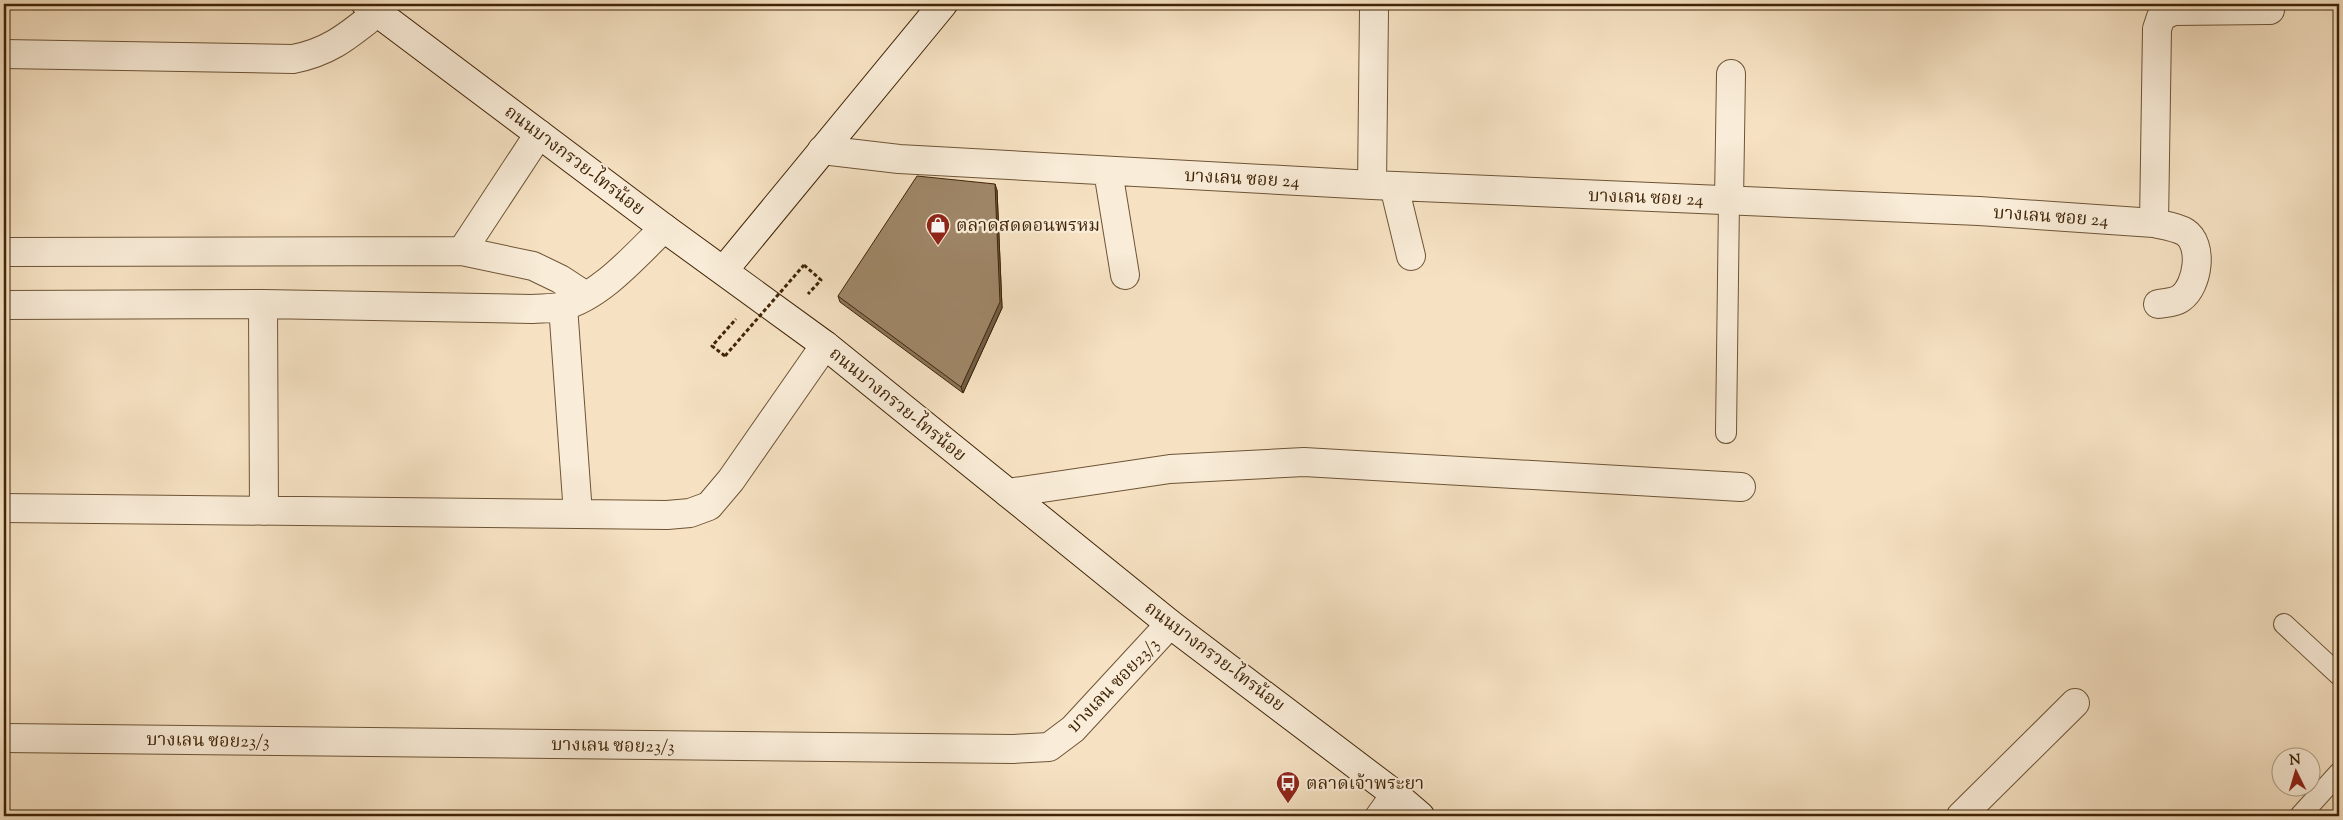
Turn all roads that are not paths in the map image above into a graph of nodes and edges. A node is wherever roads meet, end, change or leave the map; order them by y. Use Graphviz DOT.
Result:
graph roads {
  1 [pos="943,4"];
  2 [pos="372,8"];
  3 [pos="1374,9"];
  4 [pos="2270,10"];
  5 [pos="4,54"];
  6 [pos="1731,74"];
  7 [pos="540,134"];
  8 [pos="822,150"];
  9 [pos="1108,171"];
  10 [pos="1383,186"];
  11 [pos="1729,200"];
  12 [pos="2154,222"];
  13 [pos="664,228"];
  14 [pos="462,251"];
  15 [pos="4,252"];
  16 [pos="1411,256"];
  17 [pos="724,270"];
  18 [pos="1125,275"];
  19 [pos="574,301"];
  20 [pos="263,304"];
  21 [pos="2158,304"];
  22 [pos="4,305"];
  23 [pos="825,345"];
  24 [pos="1726,433"];
  25 [pos="1741,486"];
  26 [pos="1008,492"];
  27 [pos="4,508"];
  28 [pos="264,511"];
  29 [pos="578,514"];
  30 [pos="1170,624"];
  31 [pos="2284,624"];
  32 [pos="2339,675"];
  33 [pos="2074,703"];
  34 [pos="4,738"];
  35 [pos="2339,773"];
  36 [pos="1392,792"];
  37 [pos="1375,816"];
  38 [pos="1420,816"];
  39 [pos="1961,816"];
  40 [pos="2300,816"];
  1 -- 8 [label="street"];
  2 -- 5 [label="street"];
  2 -- 7 [label="street, ถนนบางกรวย-ไทรน้อย"];
  3 -- 10 [label="street"];
  4 -- 12 [label="street"];
  6 -- 11 [label="street"];
  7 -- 13 [label="street, ถนนบางกรวย-ไทรน้อย"];
  7 -- 14 [label="street"];
  8 -- 9 [label="street, บางเลน ซอย 24"];
  8 -- 17 [label="street"];
  9 -- 10 [label="street, บางเลน ซอย 24"];
  9 -- 18 [label="street"];
  10 -- 11 [label="street, บางเลน ซอย 24"];
  10 -- 16 [label="street"];
  11 -- 12 [label="street, บางเลน ซอย 24"];
  11 -- 24 [label="lane"];
  12 -- 21 [label="street, บางเลน ซอย 24"];
  13 -- 17 [label="street, ถนนบางกรวย-ไทรน้อย"];
  13 -- 19 [label="street"];
  14 -- 15 [label="street"];
  14 -- 19 [label="street"];
  17 -- 23 [label="street, ถนนบางกรวย-ไทรน้อย"];
  19 -- 20 [label="street"];
  19 -- 29 [label="street"];
  20 -- 22 [label="street"];
  20 -- 28 [label="street"];
  23 -- 26 [label="street, ถนนบางกรวย-ไทรน้อย"];
  23 -- 29 [label="street"];
  25 -- 26 [label="street"];
  26 -- 30 [label="street, ถนนบางกรวย-ไทรน้อย"];
  27 -- 28 [label="street"];
  28 -- 29 [label="street"];
  30 -- 34 [label="street, บางเลน ซอย23/3"];
  30 -- 36 [label="street, ถนนบางกรวย-ไทรน้อย"];
  31 -- 32 [label="lane"];
  33 -- 39 [label="street"];
  35 -- 40 [label="lane"];
  36 -- 37 [label="lane"];
  36 -- 38 [label="street, ถนนบางกรวย-ไทรน้อย"];
}
